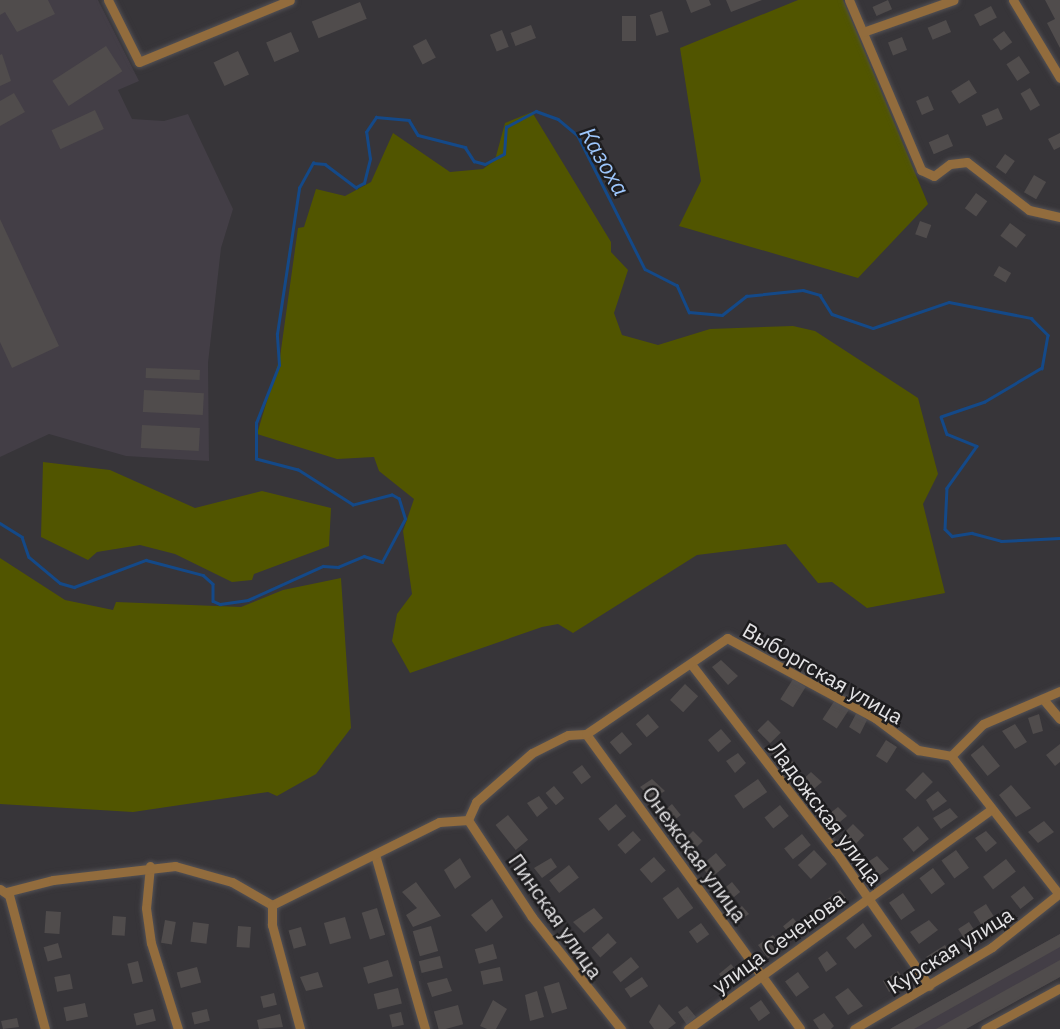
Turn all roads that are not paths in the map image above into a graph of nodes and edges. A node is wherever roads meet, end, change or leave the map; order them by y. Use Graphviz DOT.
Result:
graph roads {
  1 [pos="108,0"];
  2 [pos="290,0"];
  3 [pos="849,0"];
  4 [pos="954,0"];
  5 [pos="1013,0"];
  6 [pos="863,32"];
  7 [pos="1060,78"];
  8 [pos="1060,218"];
  9 [pos="691,664"];
  10 [pos="1060,691"];
  11 [pos="1043,699"];
  12 [pos="1060,719"];
  13 [pos="586,734"];
  14 [pos="951,756"];
  15 [pos="991,810"];
  16 [pos="468,820"];
  17 [pos="376,858"];
  18 [pos="150,866"];
  19 [pos="5,892"];
  20 [pos="1059,894"];
  21 [pos="869,898"];
  22 [pos="272,905"];
  23 [pos="762,974"];
  24 [pos="929,986"];
  25 [pos="1060,989"];
  26 [pos="45,1029"];
  27 [pos="178,1029"];
  28 [pos="300,1029"];
  29 [pos="425,1029"];
  30 [pos="621,1029"];
  31 [pos="688,1029"];
  32 [pos="800,1029"];
  33 [pos="854,1029"];
  34 [pos="985,1029"];
  1 -- 2 [label="street"];
  3 -- 6 [label="street"];
  4 -- 6 [label="street"];
  5 -- 7 [label="street"];
  6 -- 8 [label="street"];
  9 -- 13 [label="street, Выборгская улица"];
  9 -- 14 [label="street, Выборгская улица"];
  9 -- 21 [label="street, Ладожская улица"];
  10 -- 11 [label="street"];
  11 -- 12 [label="street"];
  11 -- 14 [label="street"];
  13 -- 16 [label="street, Выборгская улица"];
  13 -- 23 [label="street, Онежская улица"];
  14 -- 15 [label="street"];
  15 -- 20 [label="street"];
  15 -- 21 [label="street, улица Сеченова"];
  16 -- 17 [label="street"];
  16 -- 30 [label="street, Пинская улица"];
  17 -- 22 [label="street"];
  17 -- 29 [label="street"];
  18 -- 19 [label="street"];
  18 -- 22 [label="street"];
  18 -- 27 [label="street"];
  19 -- 26 [label="street"];
  20 -- 24 [label="street, Курская улица"];
  21 -- 23 [label="street, улица Сеченова"];
  21 -- 24 [label="street, Ладожская улица"];
  22 -- 28 [label="street"];
  23 -- 31 [label="street, улица Сеченова"];
  23 -- 32 [label="street, Онежская улица"];
  24 -- 33 [label="street, Курская улица"];
  25 -- 34 [label="street"];
}
